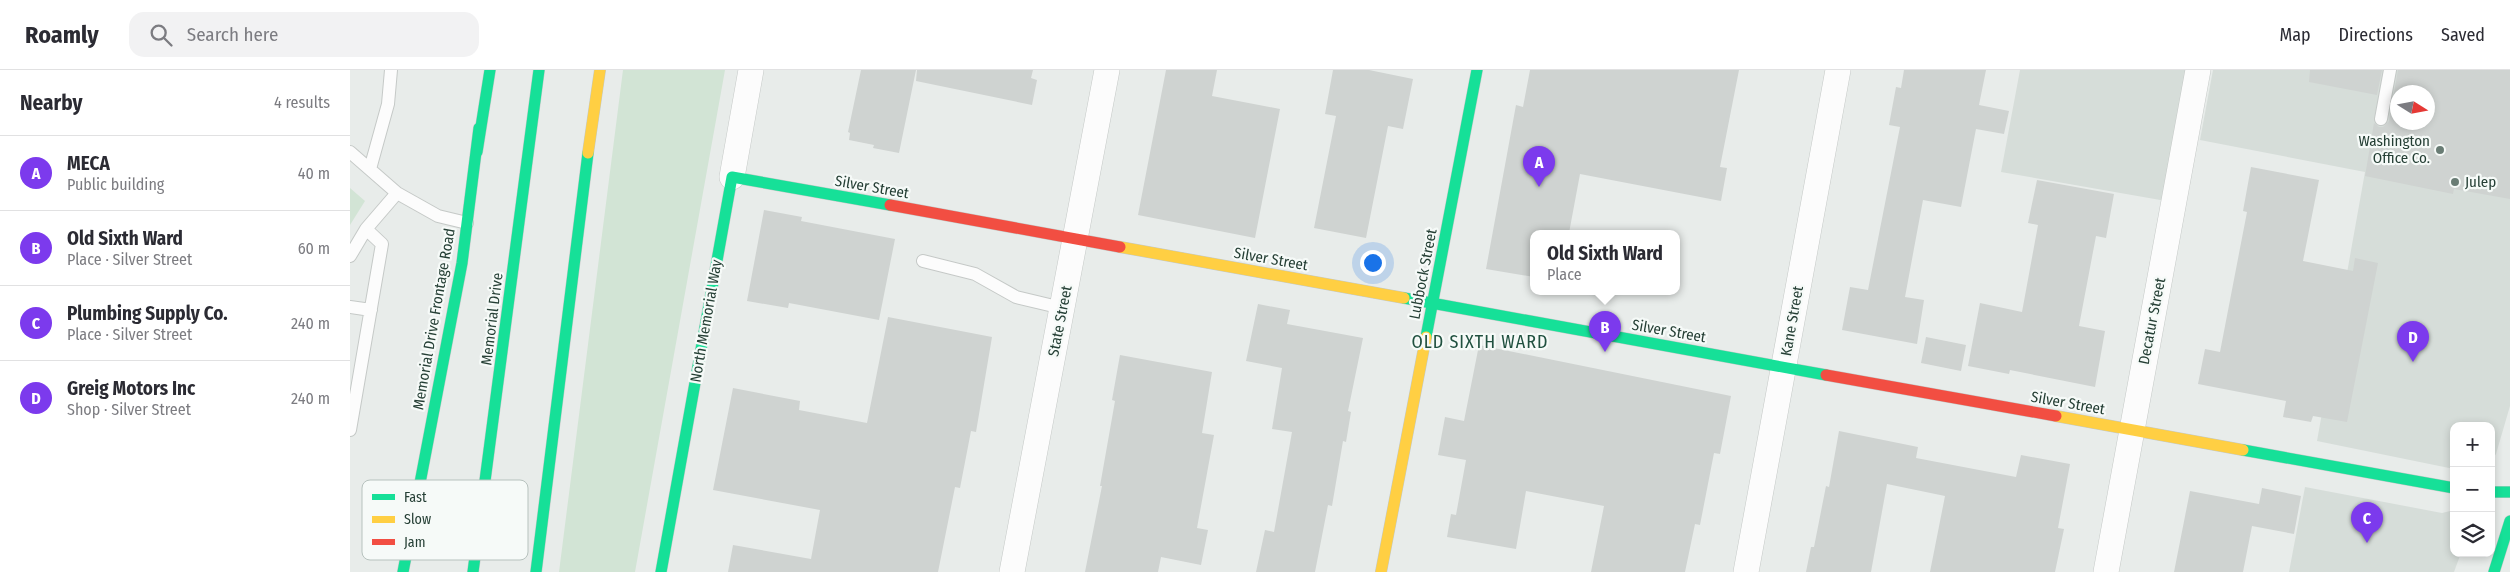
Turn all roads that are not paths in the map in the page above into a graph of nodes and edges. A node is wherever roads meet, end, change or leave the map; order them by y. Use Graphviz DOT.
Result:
graph roads {
  1 [pos="391,70"];
  2 [pos="482,70"];
  3 [pos="490,70"];
  4 [pos="539,70"];
  5 [pos="600,70"];
  6 [pos="751,70"];
  7 [pos="1106,70"];
  8 [pos="1476,70"];
  9 [pos="1838,70"];
  10 [pos="2198,70"];
  11 [pos="2390,70"];
  12 [pos="2380,119"];
  13 [pos="350,152"];
  14 [pos="477,152"];
  15 [pos="370,169"];
  16 [pos="732,177"];
  17 [pos="396,192"];
  18 [pos="467,223"];
  19 [pos="366,229"];
  20 [pos="1075,239"];
  21 [pos="350,256"];
  22 [pos="923,260"];
  23 [pos="1434,303"];
  24 [pos="350,306"];
  25 [pos="1062,308"];
  26 [pos="371,310"];
  27 [pos="1784,367"];
  28 [pos="2132,429"];
  29 [pos="350,430"];
  30 [pos="421,480"];
  31 [pos="485,480"];
  32 [pos="2450,487"];
  33 [pos="2495,492"];
  34 [pos="2510,492"];
  35 [pos="2510,521"];
  36 [pos="536,572"];
  37 [pos="661,572"];
  38 [pos="1012,572"];
  39 [pos="1381,572"];
  40 [pos="1746,572"];
  41 [pos="2106,572"];
  42 [pos="2494,572"];
  1 -- 15 [label="lane"];
  2 -- 14 [label="street, Memorial Drive Frontage Road"];
  3 -- 14 [label="street"];
  4 -- 31 [label="street, Memorial Drive"];
  5 -- 36 [label="street"];
  6 -- 16 [label="street, North Memorial Way"];
  7 -- 20 [label="street, State Street"];
  8 -- 23 [label="street, Lubbock Street"];
  9 -- 27 [label="street, Kane Street"];
  10 -- 28 [label="street, Decatur Street"];
  11 -- 12 [label="lane"];
  13 -- 15 [label="lane"];
  14 -- 18 [label="street, Memorial Drive Frontage Road"];
  15 -- 17 [label="lane"];
  16 -- 20 [label="street, Silver Street"];
  16 -- 37 [label="street, North Memorial Way"];
  17 -- 18 [label="lane"];
  17 -- 19 [label="lane"];
  18 -- 30 [label="street, Memorial Drive Frontage Road"];
  19 -- 21 [label="lane"];
  19 -- 26 [label="lane"];
  20 -- 23 [label="street, Silver Street"];
  20 -- 25 [label="street, State Street"];
  22 -- 25 [label="lane"];
  23 -- 27 [label="street, Silver Street"];
  23 -- 39 [label="street, Lubbock Street"];
  24 -- 26 [label="lane"];
  25 -- 38 [label="street, State Street"];
  26 -- 29 [label="lane"];
  27 -- 28 [label="street, Silver Street"];
  27 -- 40 [label="street, Kane Street"];
  28 -- 32 [label="street, Silver Street"];
  28 -- 41 [label="street, Decatur Street"];
  33 -- 34 [label="street"];
  35 -- 42 [label="street"];
}
